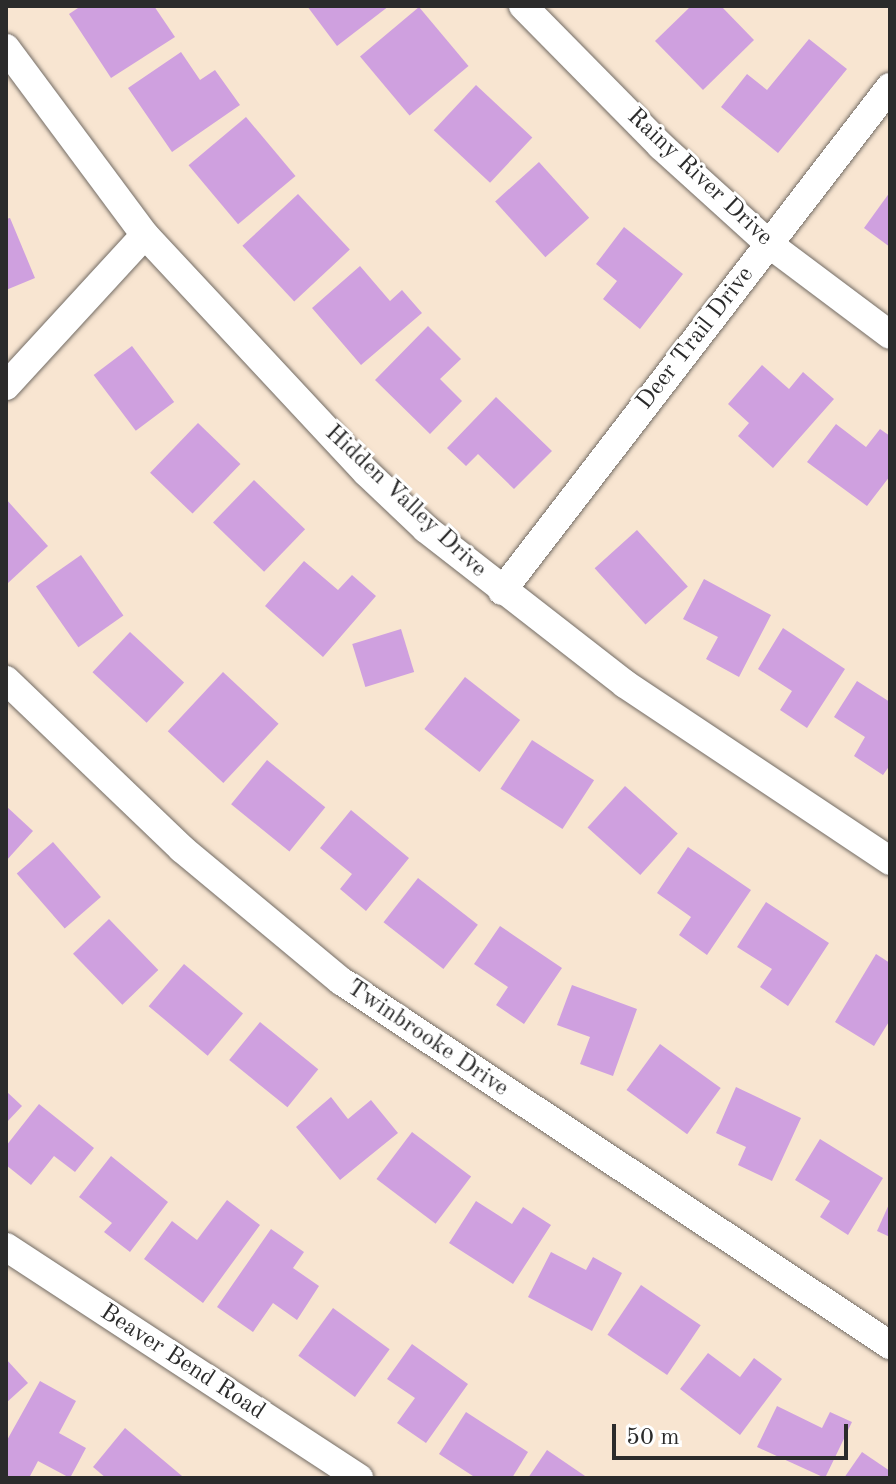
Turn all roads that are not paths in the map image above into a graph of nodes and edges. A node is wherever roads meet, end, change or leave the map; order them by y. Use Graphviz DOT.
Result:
graph roads {
  1 [pos="523,6"];
  2 [pos="6,48"];
  3 [pos="890,87"];
  4 [pos="145,235"];
  5 [pos="769,244"];
  6 [pos="890,335"];
  7 [pos="6,386"];
  8 [pos="502,591"];
  9 [pos="6,680"];
  10 [pos="890,861"];
  11 [pos="6,1247"];
  12 [pos="890,1345"];
  13 [pos="359,1478"];
  1 -- 5 [label="street, Rainy River Drive"];
  2 -- 4 [label="street, Hidden Valley Drive"];
  3 -- 5 [label="street, Deer Trail Drive"];
  4 -- 7 [label="street"];
  4 -- 8 [label="street, Hidden Valley Drive"];
  5 -- 6 [label="street, Rainy River Drive"];
  5 -- 8 [label="street, Deer Trail Drive"];
  8 -- 10 [label="street, Hidden Valley Drive"];
  9 -- 12 [label="street, Twinbrooke Drive"];
  11 -- 13 [label="street, Beaver Bend Road"];
}
